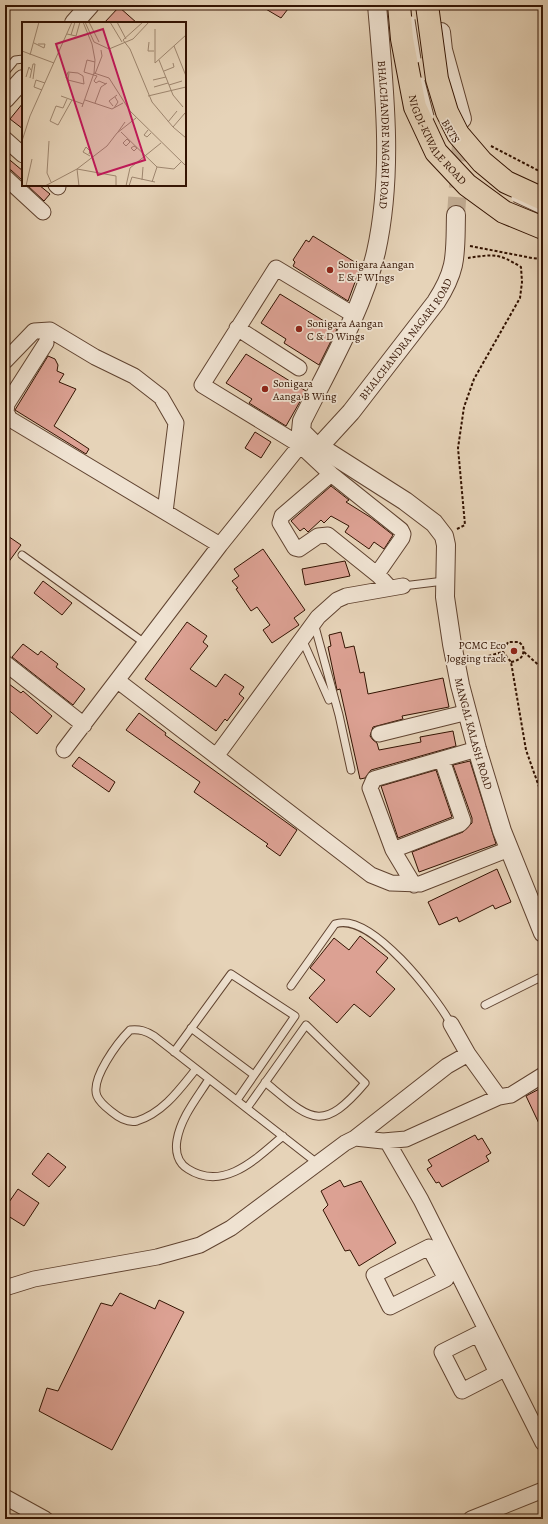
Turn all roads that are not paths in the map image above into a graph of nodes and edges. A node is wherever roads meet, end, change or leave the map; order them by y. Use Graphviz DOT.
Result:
graph roads {
  1 [pos="90,5"];
  2 [pos="377,5"];
  3 [pos="438,5"];
  4 [pos="412,7"];
  5 [pos="75,22"];
  6 [pos="22,59"];
  7 [pos="5,72"];
  8 [pos="428,76"];
  9 [pos="22,80"];
  10 [pos="5,99"];
  11 [pos="462,118"];
  12 [pos="433,124"];
  13 [pos="5,139"];
  14 [pos="460,149"];
  15 [pos="22,154"];
  16 [pos="459,165"];
  17 [pos="5,177"];
  18 [pos="509,194"];
  19 [pos="543,199"];
  20 [pos="543,211"];
  21 [pos="43,212"];
  22 [pos="456,215"];
  23 [pos="543,222"];
  24 [pos="543,228"];
  25 [pos="354,315"];
  26 [pos="236,328"];
  27 [pos="46,343"];
  28 [pos="5,361"];
  29 [pos="299,368"];
  30 [pos="308,444"];
  31 [pos="331,474"];
  32 [pos="165,512"];
  33 [pos="220,545"];
  34 [pos="22,555"];
  35 [pos="377,574"];
  36 [pos="444,581"];
  37 [pos="396,587"];
  38 [pos="314,622"];
  39 [pos="302,639"];
  40 [pos="146,644"];
  41 [pos="5,663"];
  42 [pos="118,681"];
  43 [pos="329,700"];
  44 [pos="468,712"];
  45 [pos="84,725"];
  46 [pos="379,734"];
  47 [pos="477,749"];
  48 [pos="64,750"];
  49 [pos="217,755"];
  50 [pos="442,760"];
  51 [pos="351,770"];
  52 [pos="509,849"];
  53 [pos="393,850"];
  54 [pos="414,885"];
  55 [pos="543,933"];
  56 [pos="543,976"];
  57 [pos="291,986"];
  58 [pos="484,1004"];
  59 [pos="452,1024"];
  60 [pos="191,1028"];
  61 [pos="174,1052"];
  62 [pos="468,1054"];
  63 [pos="196,1069"];
  64 [pos="254,1075"];
  65 [pos="543,1075"];
  66 [pos="209,1079"];
  67 [pos="265,1082"];
  68 [pos="499,1097"];
  69 [pos="237,1100"];
  70 [pos="247,1108"];
  71 [pos="283,1136"];
  72 [pos="355,1138"];
  73 [pos="387,1141"];
  74 [pos="317,1163"];
  75 [pos="437,1246"];
  76 [pos="5,1288"];
  77 [pos="484,1335"];
  78 [pos="500,1367"];
  79 [pos="543,1443"];
  80 [pos="543,1490"];
  81 [pos="5,1497"];
  82 [pos="45,1519"];
  83 [pos="471,1519"];
  1 -- 5 [label="street"];
  2 -- 25 [label="street, BHALCHANDRE NAGARI ROAD"];
  3 -- 11 [label="street"];
  4 -- 12 [label="lane, BRTS, bridge"];
  4 -- 19 [label="main road, NIGDI-KIWALE ROAD, bridge"];
  4 -- 24 [label="main road, NIGDI-KIWALE ROAD, bridge"];
  6 -- 7 [label="lane"];
  8 -- 14 [label="lane, BRTS"];
  9 -- 10 [label="street"];
  13 -- 15 [label="street"];
  16 -- 23 [label="lane"];
  17 -- 21 [label="street"];
  18 -- 20 [label="lane, bridge"];
  22 -- 30 [label="street, BHALCHANDRA NAGARI ROAD"];
  25 -- 26 [label="street"];
  25 -- 30 [label="street, BHALCHANDRE NAGARI ROAD"];
  26 -- 29 [label="street"];
  26 -- 30 [label="street"];
  27 -- 32 [label="street"];
  28 -- 32 [label="street"];
  30 -- 31 [label="street"];
  30 -- 33 [label="street"];
  30 -- 36 [label="street, MANGAL KALASH ROAD"];
  31 -- 35 [label="street"];
  31 -- 35 [label="street"];
  32 -- 33 [label="street"];
  33 -- 40 [label="street"];
  34 -- 40 [label="lane"];
  35 -- 37 [label="street"];
  36 -- 37 [label="lane"];
  36 -- 44 [label="street, MANGAL KALASH ROAD"];
  37 -- 38 [label="street"];
  38 -- 39 [label="street"];
  38 -- 51 [label="lane"];
  39 -- 43 [label="lane"];
  39 -- 49 [label="street"];
  40 -- 42 [label="street"];
  41 -- 45 [label="street"];
  42 -- 45 [label="street"];
  42 -- 49 [label="street"];
  44 -- 46 [label="street"];
  44 -- 47 [label="street, MANGAL KALASH ROAD"];
  45 -- 48 [label="street"];
  47 -- 50 [label="street"];
  47 -- 52 [label="street, MANGAL KALASH ROAD"];
  49 -- 54 [label="street"];
  50 -- 53 [label="street"];
  50 -- 53 [label="street"];
  52 -- 54 [label="street"];
  52 -- 55 [label="street, MANGAL KALASH ROAD"];
  53 -- 54 [label="street"];
  56 -- 58 [label="lane"];
  57 -- 59 [label="lane"];
  59 -- 62 [label="street"];
  60 -- 61 [label="lane"];
  60 -- 64 [label="lane"];
  60 -- 64 [label="lane"];
  61 -- 63 [label="lane"];
  61 -- 63 [label="lane"];
  62 -- 68 [label="street"];
  62 -- 72 [label="street"];
  63 -- 66 [label="lane"];
  64 -- 69 [label="lane"];
  65 -- 68 [label="street"];
  66 -- 69 [label="lane"];
  66 -- 71 [label="lane"];
  67 -- 67 [label="lane"];
  67 -- 70 [label="lane"];
  68 -- 73 [label="street"];
  69 -- 70 [label="lane"];
  70 -- 71 [label="lane"];
  71 -- 74 [label="lane"];
  72 -- 73 [label="street"];
  72 -- 74 [label="street"];
  73 -- 75 [label="street"];
  74 -- 76 [label="street"];
  75 -- 75 [label="street"];
  75 -- 77 [label="street"];
  77 -- 78 [label="street"];
  77 -- 78 [label="street"];
  78 -- 79 [label="street"];
  80 -- 83 [label="street"];
  81 -- 82 [label="street"];
}
